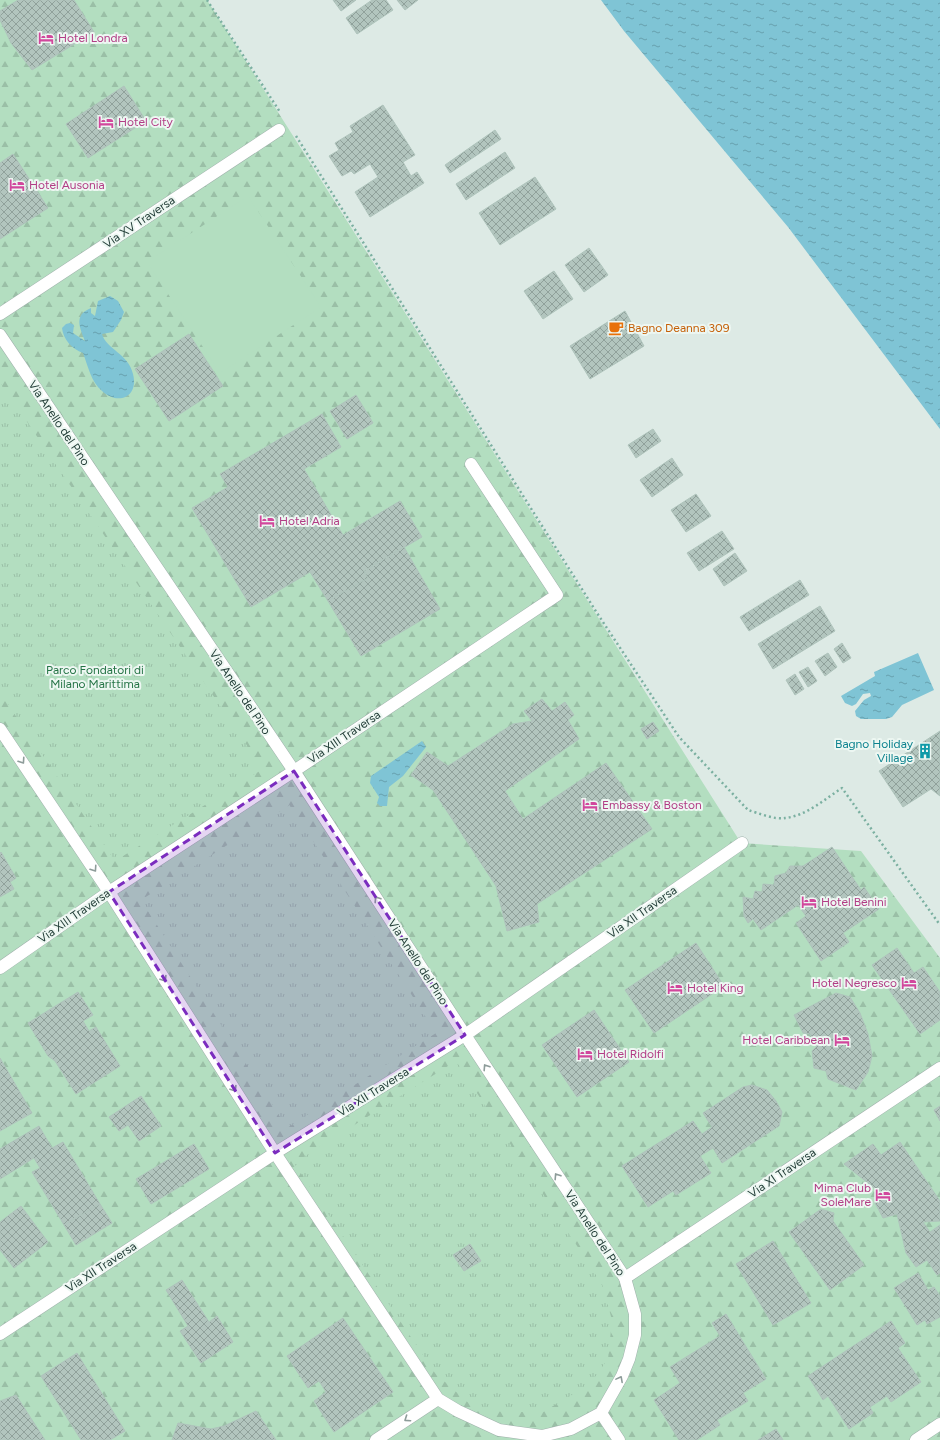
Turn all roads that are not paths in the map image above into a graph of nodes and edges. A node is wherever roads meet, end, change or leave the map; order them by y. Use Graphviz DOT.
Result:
graph roads {
  1 [pos="279,130"];
  2 [pos="0,314"];
  3 [pos="0,335"];
  4 [pos="471,464"];
  5 [pos="0,729"];
  6 [pos="294,771"];
  7 [pos="742,843"];
  8 [pos="109,892"];
  9 [pos="0,968"];
  10 [pos="465,1035"];
  11 [pos="940,1068"];
  12 [pos="274,1153"];
  13 [pos="625,1278"];
  14 [pos="0,1334"];
  15 [pos="438,1399"];
  16 [pos="601,1414"];
  17 [pos="940,1424"];
  18 [pos="376,1440"];
  19 [pos="618,1440"];
  20 [pos="916,1440"];
  1 -- 2 [label="street, Via XV Traversa"];
  3 -- 6 [label="street, Via Anello del Pino"];
  4 -- 6 [label="street, Via XIII Traversa"];
  5 -- 8 [label="street, one-way"];
  6 -- 8 [label="street, Via XIII Traversa"];
  10 -- 6 [label="street, Via Anello del Pino, one-way"];
  7 -- 10 [label="street, Via XII Traversa"];
  8 -- 9 [label="street, Via XIII Traversa"];
  8 -- 12 [label="street, one-way"];
  10 -- 12 [label="street, Via XII Traversa"];
  13 -- 10 [label="street, Via Anello del Pino, one-way"];
  11 -- 13 [label="street, Via XI Traversa"];
  12 -- 14 [label="street, Via XII Traversa"];
  12 -- 15 [label="street"];
  16 -- 13 [label="street, Via Anello del Pino, one-way"];
  15 -- 16 [label="street"];
  15 -- 18 [label="street, one-way"];
  16 -- 19 [label="street"];
  17 -- 20 [label="street"];
}
